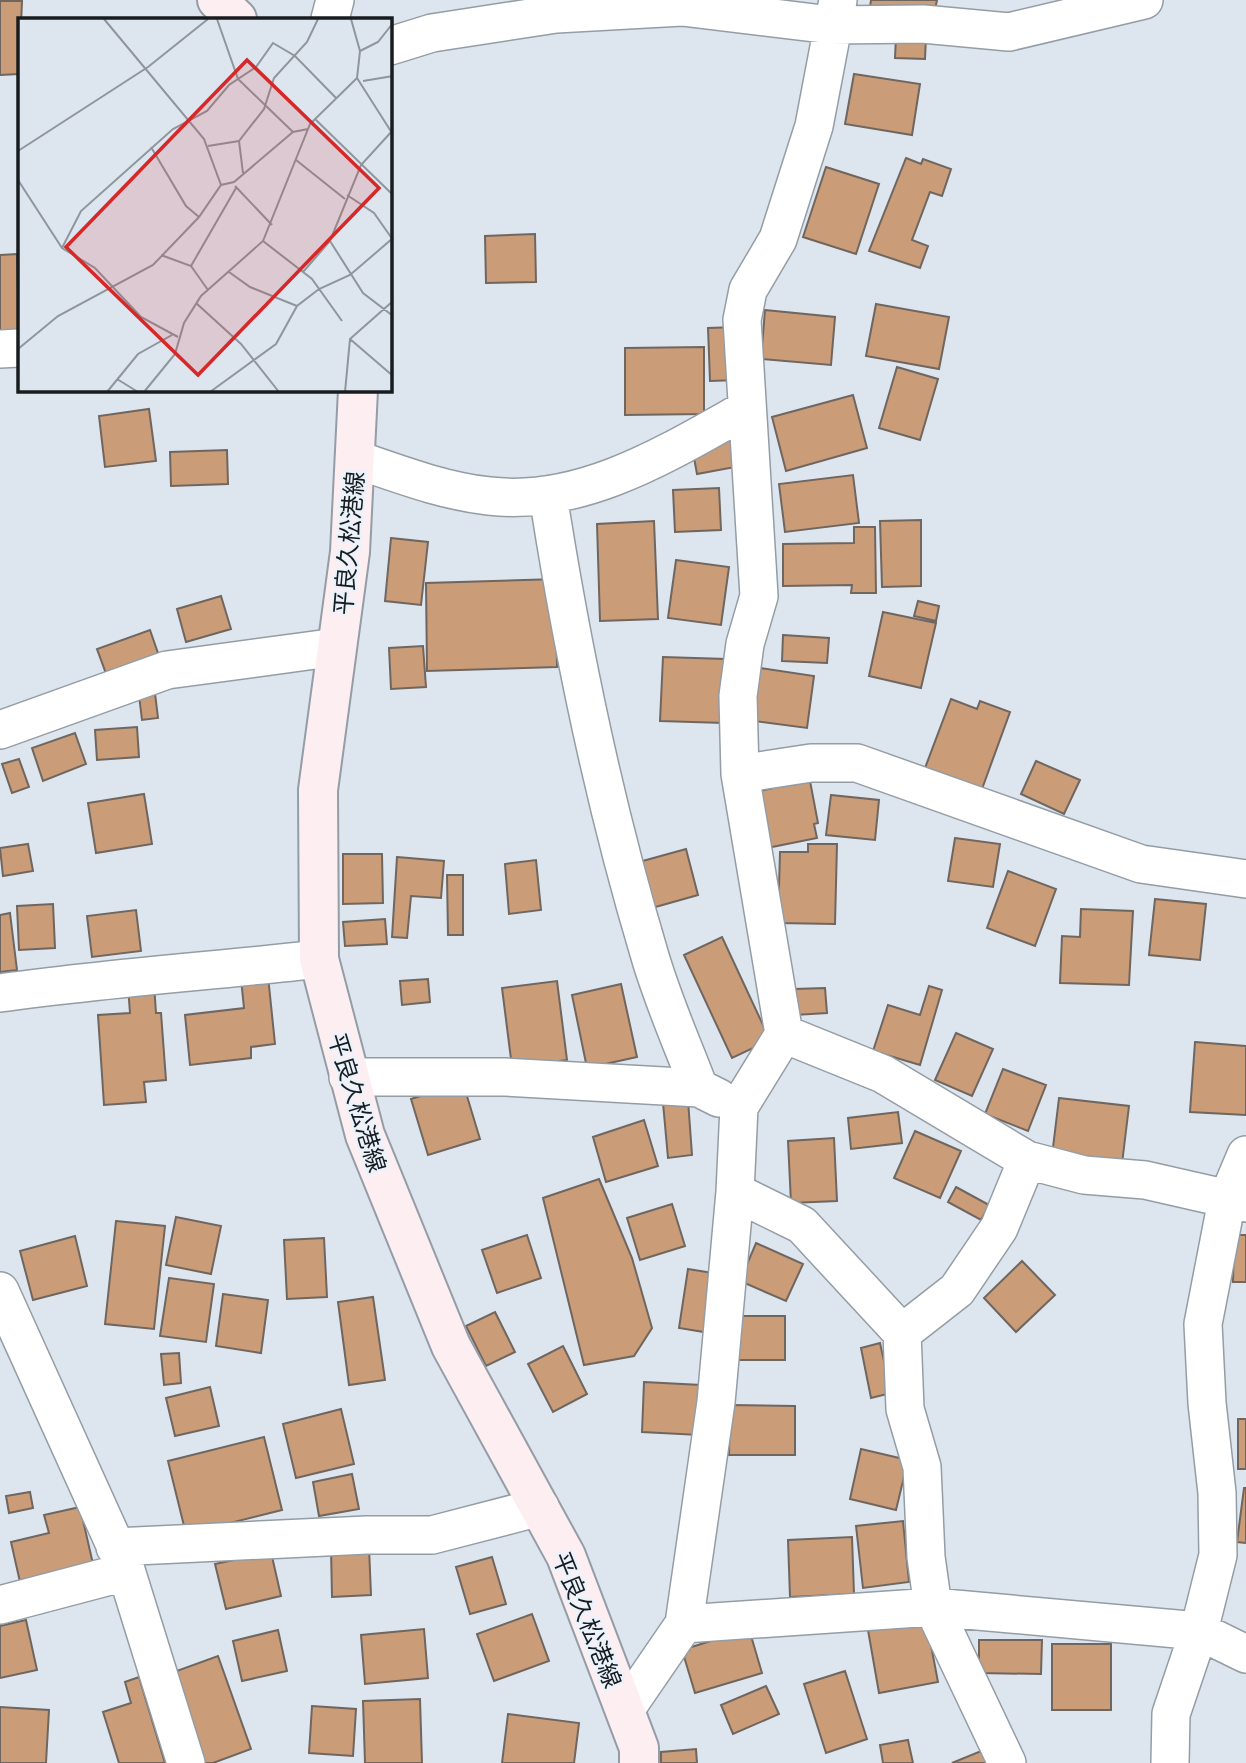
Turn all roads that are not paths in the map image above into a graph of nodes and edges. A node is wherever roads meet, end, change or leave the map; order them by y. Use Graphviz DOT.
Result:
graph roads {
  1 [pos="217,0"];
  2 [pos="334,0"];
  3 [pos="1144,0"];
  4 [pos="834,13"];
  5 [pos="236,18"];
  6 [pos="330,18"];
  7 [pos="392,45"];
  8 [pos="18,348"];
  9 [pos="0,349"];
  10 [pos="358,392"];
  11 [pos="745,410"];
  12 [pos="355,459"];
  13 [pos="548,495"];
  14 [pos="337,648"];
  15 [pos="0,730"];
  16 [pos="740,775"];
  17 [pos="1246,879"];
  18 [pos="319,959"];
  19 [pos="0,993"];
  20 [pos="783,1034"];
  21 [pos="348,1077"];
  22 [pos="699,1088"];
  23 [pos="739,1107"];
  24 [pos="1246,1156"];
  25 [pos="1027,1160"];
  26 [pos="735,1192"];
  27 [pos="1236,1201"];
  28 [pos="0,1290"];
  29 [pos="902,1333"];
  30 [pos="540,1507"];
  31 [pos="120,1559"];
  32 [pos="0,1605"];
  33 [pos="933,1606"];
  34 [pos="684,1624"];
  35 [pos="1199,1631"];
  36 [pos="1246,1654"];
  37 [pos="625,1710"];
  38 [pos="186,1763"];
  39 [pos="639,1763"];
  40 [pos="1007,1763"];
  41 [pos="1170,1763"];
  1 -- 5 [label="main road"];
  2 -- 6 [label="street"];
  3 -- 4 [label="street"];
  4 -- 7 [label="street"];
  4 -- 11 [label="street"];
  8 -- 9 [label="street"];
  10 -- 12 [label="main road, 平良久松港線"];
  11 -- 13 [label="street"];
  11 -- 16 [label="street"];
  12 -- 13 [label="street"];
  12 -- 14 [label="main road, 平良久松港線"];
  13 -- 22 [label="street"];
  14 -- 15 [label="street"];
  14 -- 18 [label="main road, 平良久松港線"];
  16 -- 17 [label="street"];
  16 -- 20 [label="street"];
  18 -- 19 [label="street"];
  18 -- 21 [label="main road, 平良久松港線"];
  20 -- 23 [label="street"];
  20 -- 25 [label="street"];
  21 -- 22 [label="street"];
  21 -- 30 [label="main road, 平良久松港線"];
  22 -- 23 [label="street"];
  23 -- 26 [label="street"];
  24 -- 27 [label="street"];
  25 -- 27 [label="street"];
  25 -- 29 [label="street"];
  26 -- 29 [label="street"];
  26 -- 34 [label="street"];
  27 -- 35 [label="street"];
  28 -- 31 [label="street"];
  29 -- 33 [label="street"];
  30 -- 31 [label="street"];
  30 -- 37 [label="main road, 平良久松港線"];
  31 -- 32 [label="street"];
  31 -- 38 [label="street"];
  33 -- 34 [label="street"];
  33 -- 35 [label="street"];
  33 -- 40 [label="street"];
  34 -- 37 [label="street"];
  35 -- 36 [label="street"];
  35 -- 41 [label="street"];
  37 -- 39 [label="main road, 平良久松港線"];
}
